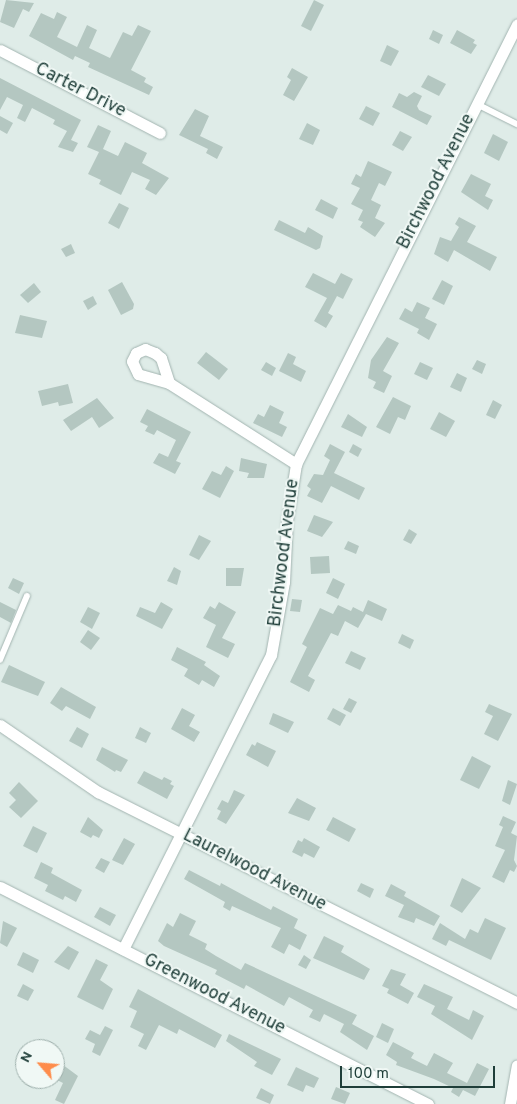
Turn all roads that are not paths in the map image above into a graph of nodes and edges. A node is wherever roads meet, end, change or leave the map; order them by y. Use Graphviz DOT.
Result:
graph roads {
  1 [pos="517,24"];
  2 [pos="0,50"];
  3 [pos="477,104"];
  4 [pos="517,124"];
  5 [pos="160,133"];
  6 [pos="169,383"];
  7 [pos="296,464"];
  8 [pos="27,596"];
  9 [pos="0,660"];
  10 [pos="0,725"];
  11 [pos="180,834"];
  12 [pos="0,887"];
  13 [pos="123,949"];
  14 [pos="517,1003"];
  15 [pos="517,1066"];
  16 [pos="428,1104"];
  17 [pos="510,1104"];
  1 -- 3 [label="street, Birchwood Avenue"];
  2 -- 5 [label="street, Carter Drive"];
  3 -- 4 [label="lane"];
  3 -- 7 [label="street, Birchwood Avenue"];
  6 -- 7 [label="street"];
  7 -- 11 [label="street, Birchwood Avenue"];
  8 -- 9 [label="lane"];
  10 -- 11 [label="street, Laurelwood Avenue"];
  11 -- 13 [label="street, Birchwood Avenue"];
  11 -- 14 [label="street, Laurelwood Avenue"];
  12 -- 13 [label="street, Greenwood Avenue"];
  13 -- 16 [label="street, Greenwood Avenue"];
  15 -- 17 [label="street"];
}
